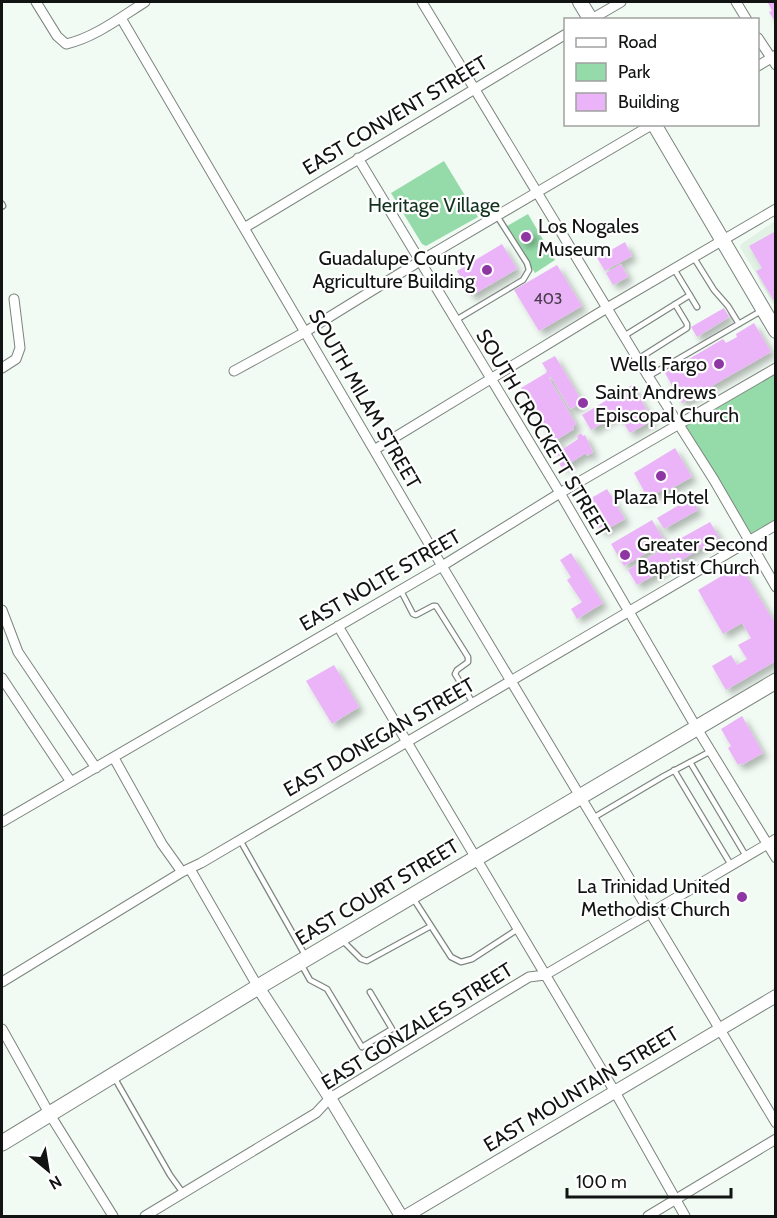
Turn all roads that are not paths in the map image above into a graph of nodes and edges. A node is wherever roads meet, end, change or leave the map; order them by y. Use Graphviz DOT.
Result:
graph roads {
  1 [pos="36,2"];
  2 [pos="145,2"];
  3 [pos="422,2"];
  4 [pos="580,2"];
  5 [pos="621,2"];
  6 [pos="736,2"];
  7 [pos="121,18"];
  8 [pos="589,18"];
  9 [pos="592,18"];
  10 [pos="746,18"];
  11 [pos="564,35"];
  12 [pos="759,39"];
  13 [pos="774,60"];
  14 [pos="759,66"];
  15 [pos="474,89"];
  16 [pos="651,126"];
  17 [pos="655,126"];
  18 [pos="358,158"];
  19 [pos="537,192"];
  20 [pos="776,209"];
  21 [pos="497,216"];
  22 [pos="244,228"];
  23 [pos="723,241"];
  24 [pos="694,258"];
  25 [pos="420,261"];
  26 [pos="674,269"];
  27 [pos="690,295"];
  28 [pos="14,299"];
  29 [pos="675,304"];
  30 [pos="697,307"];
  31 [pos="607,308"];
  32 [pos="763,310"];
  33 [pos="456,320"];
  34 [pos="739,324"];
  35 [pos="776,331"];
  36 [pos="305,332"];
  37 [pos="624,336"];
  38 [pos="638,359"];
  39 [pos="2,368"];
  40 [pos="776,368"];
  41 [pos="234,371"];
  42 [pos="648,376"];
  43 [pos="490,379"];
  44 [pos="677,423"];
  45 [pos="374,450"];
  46 [pos="560,493"];
  47 [pos="776,525"];
  48 [pos="749,540"];
  49 [pos="442,566"];
  50 [pos="776,587"];
  51 [pos="400,590"];
  52 [pos="2,610"];
  53 [pos="628,612"];
  54 [pos="338,626"];
  55 [pos="4,630"];
  56 [pos="2,678"];
  57 [pos="511,681"];
  58 [pos="776,681"];
  59 [pos="473,703"];
  60 [pos="696,727"];
  61 [pos="406,741"];
  62 [pos="711,751"];
  63 [pos="114,758"];
  64 [pos="690,762"];
  65 [pos="96,768"];
  66 [pos="674,770"];
  67 [pos="71,782"];
  68 [pos="580,797"];
  69 [pos="593,818"];
  70 [pos="2,822"];
  71 [pos="240,840"];
  72 [pos="771,841"];
  73 [pos="746,856"];
  74 [pos="477,857"];
  75 [pos="776,858"];
  76 [pos="731,865"];
  77 [pos="186,871"];
  78 [pos="412,896"];
  79 [pos="651,913"];
  80 [pos="431,926"];
  81 [pos="518,929"];
  82 [pos="340,938"];
  83 [pos="303,960"];
  84 [pos="545,975"];
  85 [pos="2,981"];
  86 [pos="258,987"];
  87 [pos="370,992"];
  88 [pos="776,996"];
  89 [pos="2,1029"];
  90 [pos="719,1029"];
  91 [pos="113,1074"];
  92 [pos="615,1092"];
  93 [pos="330,1098"];
  94 [pos="49,1113"];
  95 [pos="776,1124"];
  96 [pos="776,1139"];
  97 [pos="2,1143"];
  98 [pos="183,1193"];
  99 [pos="676,1200"];
  100 [pos="113,1216"];
  101 [pos="145,1216"];
  102 [pos="401,1216"];
  103 [pos="406,1216"];
  104 [pos="648,1216"];
  105 [pos="685,1216"];
  1 -- 7 [label="street"];
  2 -- 7 [label="street"];
  3 -- 15 [label="street"];
  4 -- 8 [label="main road"];
  5 -- 9 [label="street"];
  6 -- 10 [label="street"];
  7 -- 22 [label="street, SOUTH MILAM STREET"];
  11 -- 15 [label="street, EAST CONVENT STREET"];
  12 -- 13 [label="street"];
  13 -- 14 [label="street"];
  15 -- 18 [label="street, EAST CONVENT STREET"];
  15 -- 19 [label="street"];
  16 -- 19 [label="street"];
  17 -- 23 [label="main road"];
  18 -- 22 [label="street, EAST CONVENT STREET"];
  18 -- 25 [label="street, SOUTH CROCKETT STREET"];
  19 -- 21 [label="street"];
  19 -- 31 [label="street"];
  20 -- 23 [label="street"];
  21 -- 25 [label="street"];
  21 -- 33 [label="lane"];
  22 -- 36 [label="street, SOUTH MILAM STREET"];
  23 -- 24 [label="street"];
  23 -- 32 [label="main road"];
  24 -- 26 [label="street"];
  24 -- 34 [label="lane"];
  25 -- 33 [label="street, SOUTH CROCKETT STREET"];
  25 -- 36 [label="street"];
  26 -- 27 [label="lane"];
  26 -- 31 [label="street"];
  27 -- 29 [label="lane"];
  27 -- 30 [label="lane"];
  28 -- 39 [label="street"];
  29 -- 37 [label="lane"];
  29 -- 38 [label="lane"];
  31 -- 37 [label="street"];
  31 -- 43 [label="street"];
  32 -- 34 [label="lane"];
  32 -- 35 [label="main road"];
  33 -- 43 [label="street, SOUTH CROCKETT STREET"];
  34 -- 42 [label="lane"];
  36 -- 41 [label="street"];
  36 -- 45 [label="street, SOUTH MILAM STREET"];
  37 -- 38 [label="street"];
  38 -- 42 [label="street"];
  40 -- 44 [label="street, EAST NOLTE STREET"];
  42 -- 44 [label="street"];
  43 -- 45 [label="street"];
  43 -- 46 [label="street, SOUTH CROCKETT STREET"];
  44 -- 46 [label="street, EAST NOLTE STREET"];
  44 -- 48 [label="street"];
  45 -- 49 [label="street, SOUTH MILAM STREET"];
  46 -- 49 [label="street, EAST NOLTE STREET"];
  46 -- 53 [label="street, SOUTH CROCKETT STREET"];
  47 -- 48 [label="street, EAST DONEGAN STREET"];
  48 -- 50 [label="street"];
  48 -- 53 [label="street, EAST DONEGAN STREET"];
  49 -- 51 [label="street, EAST NOLTE STREET"];
  49 -- 57 [label="street, SOUTH MILAM STREET"];
  51 -- 54 [label="street, EAST NOLTE STREET"];
  51 -- 59 [label="lane"];
  52 -- 55 [label="street"];
  53 -- 57 [label="street, EAST DONEGAN STREET"];
  53 -- 60 [label="street, SOUTH CROCKETT STREET"];
  54 -- 61 [label="street"];
  54 -- 63 [label="street, EAST NOLTE STREET"];
  55 -- 65 [label="street"];
  56 -- 67 [label="street"];
  57 -- 59 [label="street, EAST DONEGAN STREET"];
  57 -- 68 [label="street, SOUTH MILAM STREET"];
  58 -- 60 [label="main road, EAST COURT STREET"];
  59 -- 61 [label="street, EAST DONEGAN STREET"];
  60 -- 62 [label="street, SOUTH CROCKETT STREET"];
  60 -- 68 [label="main road, EAST COURT STREET"];
  61 -- 71 [label="street, EAST DONEGAN STREET"];
  61 -- 74 [label="street"];
  62 -- 64 [label="lane"];
  62 -- 72 [label="street, SOUTH CROCKETT STREET"];
  63 -- 65 [label="street, EAST NOLTE STREET"];
  63 -- 77 [label="street"];
  64 -- 66 [label="lane"];
  64 -- 73 [label="lane"];
  65 -- 67 [label="street, EAST NOLTE STREET"];
  66 -- 69 [label="lane"];
  66 -- 76 [label="lane"];
  67 -- 70 [label="street, EAST NOLTE STREET"];
  68 -- 69 [label="street, SOUTH MILAM STREET"];
  68 -- 74 [label="main road, EAST COURT STREET"];
  69 -- 79 [label="street, SOUTH MILAM STREET"];
  71 -- 77 [label="street, EAST DONEGAN STREET"];
  71 -- 83 [label="lane"];
  72 -- 73 [label="street, EAST GONZALES STREET"];
  72 -- 75 [label="street, SOUTH CROCKETT STREET"];
  73 -- 76 [label="street, EAST GONZALES STREET"];
  74 -- 78 [label="main road, EAST COURT STREET"];
  74 -- 81 [label="street"];
  76 -- 79 [label="street, EAST GONZALES STREET"];
  77 -- 85 [label="street, EAST DONEGAN STREET"];
  77 -- 86 [label="street"];
  78 -- 80 [label="lane"];
  78 -- 82 [label="main road, EAST COURT STREET"];
  79 -- 84 [label="street, EAST GONZALES STREET"];
  79 -- 90 [label="street, SOUTH MILAM STREET"];
  80 -- 81 [label="lane"];
  80 -- 82 [label="lane"];
  81 -- 84 [label="street"];
  82 -- 83 [label="main road, EAST COURT STREET"];
  83 -- 86 [label="main road, EAST COURT STREET"];
  83 -- 87 [label="lane"];
  84 -- 92 [label="street"];
  84 -- 93 [label="street, EAST GONZALES STREET"];
  86 -- 91 [label="main road, EAST COURT STREET"];
  86 -- 93 [label="street"];
  88 -- 90 [label="street, EAST MOUNTAIN STREET"];
  89 -- 94 [label="street"];
  90 -- 92 [label="street, EAST MOUNTAIN STREET"];
  90 -- 95 [label="street, SOUTH MILAM STREET"];
  91 -- 94 [label="main road, EAST COURT STREET"];
  91 -- 98 [label="lane"];
  92 -- 99 [label="street"];
  92 -- 103 [label="street, EAST MOUNTAIN STREET"];
  93 -- 98 [label="street, EAST GONZALES STREET"];
  93 -- 102 [label="street"];
  94 -- 97 [label="main road, EAST COURT STREET"];
  94 -- 100 [label="street"];
  96 -- 99 [label="street"];
  98 -- 101 [label="street, EAST GONZALES STREET"];
  99 -- 104 [label="street"];
  99 -- 105 [label="street"];
}
